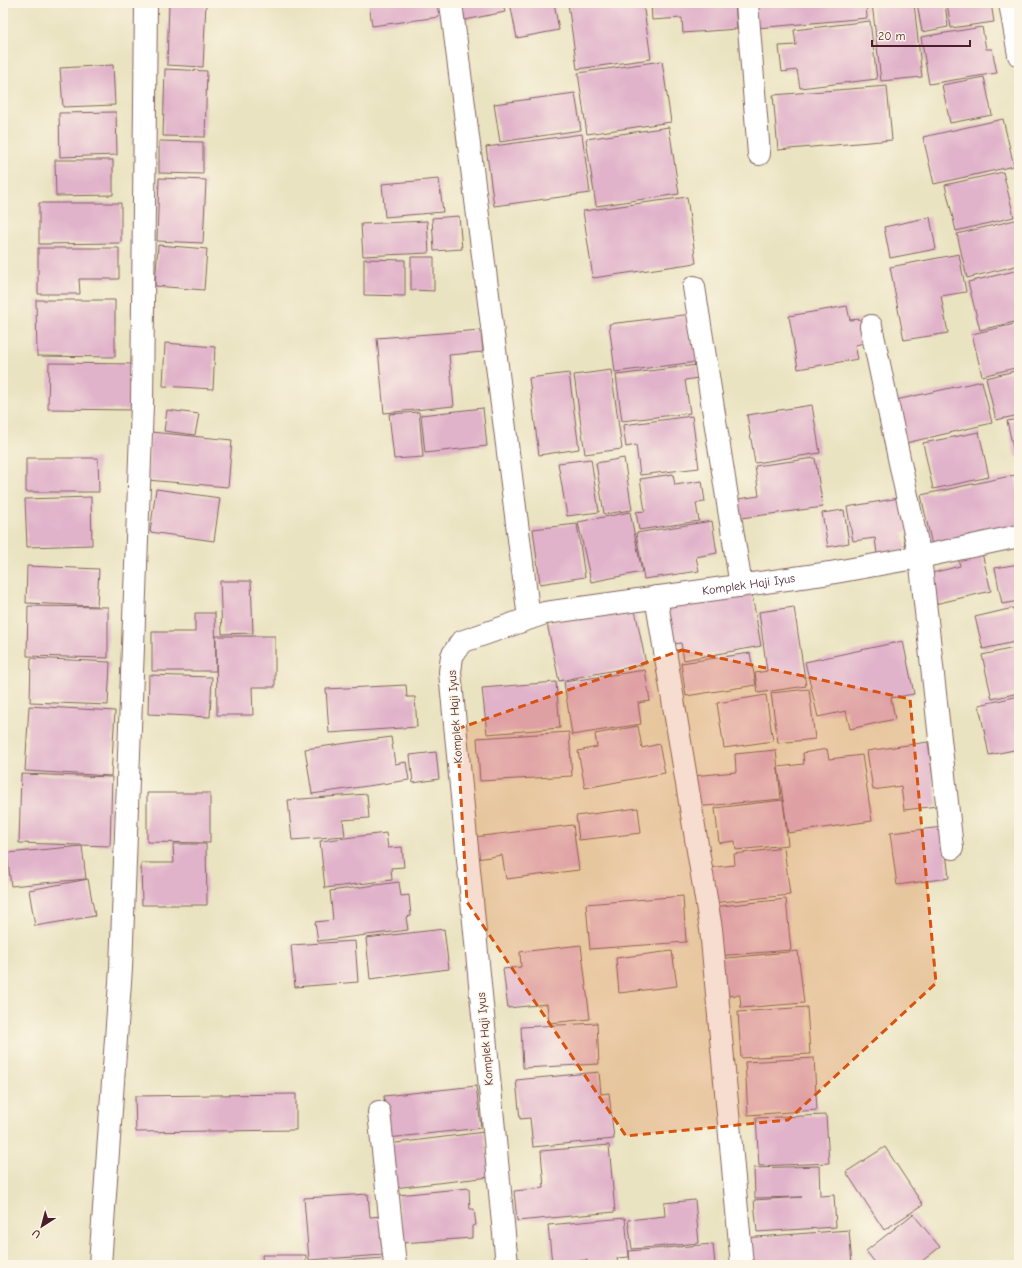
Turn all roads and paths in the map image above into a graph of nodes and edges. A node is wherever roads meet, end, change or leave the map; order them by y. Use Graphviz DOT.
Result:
graph roads {
  1 [pos="146,3"];
  2 [pos="452,3"];
  3 [pos="747,3"];
  4 [pos="1010,3"];
  5 [pos="1019,55"];
  6 [pos="759,154"];
  7 [pos="694,287"];
  8 [pos="871,326"];
  9 [pos="1019,536"];
  10 [pos="920,557"];
  11 [pos="741,586"];
  12 [pos="656,597"];
  13 [pos="529,618"];
  14 [pos="952,848"];
  15 [pos="379,1112"];
  16 [pos="100,1265"];
  17 [pos="396,1265"];
  18 [pos="506,1265"];
  19 [pos="742,1265"];
  1 -- 16 [label="street"];
  2 -- 13 [label="street"];
  3 -- 6 [label="street"];
  4 -- 5 [label="street"];
  7 -- 11 [label="street"];
  8 -- 10 [label="street"];
  9 -- 10 [label="street, Komplek Haji Iyus"];
  10 -- 11 [label="street, Komplek Haji Iyus"];
  10 -- 14 [label="street"];
  11 -- 12 [label="street, Komplek Haji Iyus"];
  12 -- 13 [label="street, Komplek Haji Iyus"];
  12 -- 19 [label="street"];
  13 -- 18 [label="street, Komplek Haji Iyus"];
  15 -- 17 [label="street"];
}
